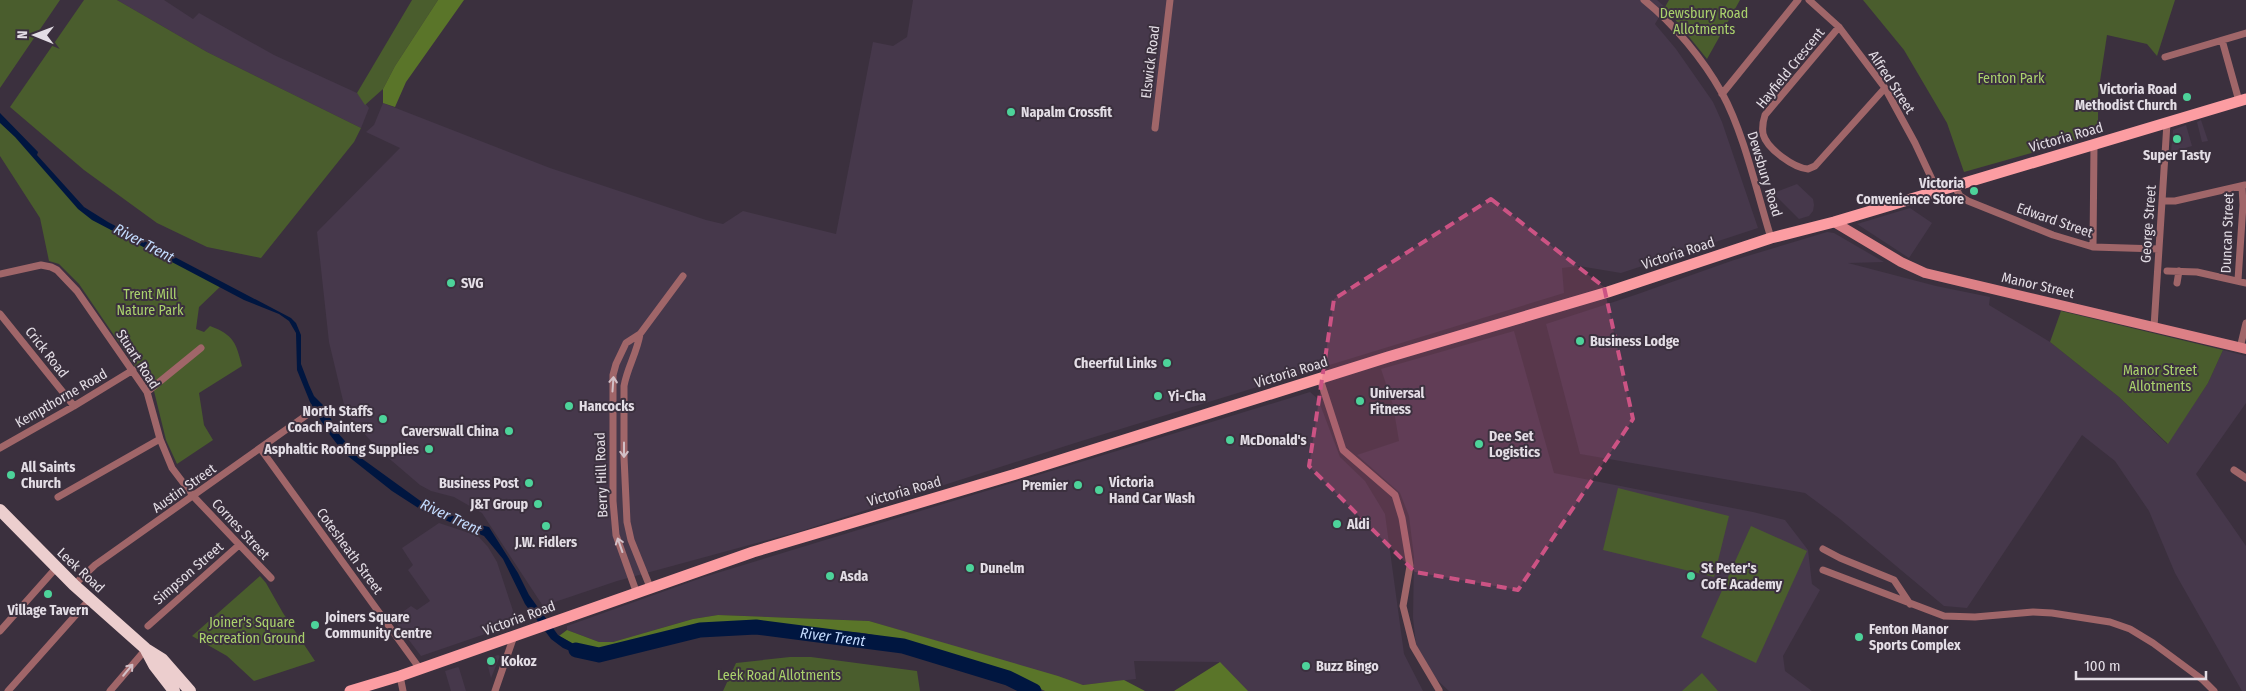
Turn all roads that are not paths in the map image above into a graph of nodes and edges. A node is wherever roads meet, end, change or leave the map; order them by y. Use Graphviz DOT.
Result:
graph roads {
  1 [pos="1170,0"];
  2 [pos="1644,0"];
  3 [pos="1798,0"];
  4 [pos="1809,0"];
  5 [pos="1839,27"];
  6 [pos="2246,33"];
  7 [pos="2222,40"];
  8 [pos="2165,56"];
  9 [pos="1885,88"];
  10 [pos="1722,94"];
  11 [pos="2242,100"];
  12 [pos="2167,123"];
  13 [pos="1155,128"];
  14 [pos="2094,145"];
  15 [pos="1954,185"];
  16 [pos="2244,185"];
  17 [pos="1937,190"];
  18 [pos="2162,201"];
  19 [pos="1834,222"];
  20 [pos="1771,238"];
  21 [pos="2093,247"];
  22 [pos="2159,249"];
  23 [pos="2167,271"];
  24 [pos="2179,271"];
  25 [pos="0,274"];
  26 [pos="682,276"];
  27 [pos="2238,280"];
  28 [pos="2178,283"];
  29 [pos="2246,283"];
  30 [pos="2,319"];
  31 [pos="2246,326"];
  32 [pos="2154,327"];
  33 [pos="640,334"];
  34 [pos="201,348"];
  35 [pos="2243,349"];
  36 [pos="133,370"];
  37 [pos="1320,379"];
  38 [pos="147,392"];
  39 [pos="74,406"];
  40 [pos="311,412"];
  41 [pos="160,439"];
  42 [pos="0,448"];
  43 [pos="260,448"];
  44 [pos="2234,470"];
  45 [pos="2246,478"];
  46 [pos="63,484"];
  47 [pos="68,492"];
  48 [pos="58,497"];
  49 [pos="194,497"];
  50 [pos="0,510"];
  51 [pos="5,522"];
  52 [pos="239,545"];
  53 [pos="1823,549"];
  54 [pos="56,568"];
  55 [pos="1824,570"];
  56 [pos="271,578"];
  57 [pos="74,585"];
  58 [pos="650,587"];
  59 [pos="636,591"];
  60 [pos="90,599"];
  61 [pos="1911,604"];
  62 [pos="148,613"];
  63 [pos="154,620"];
  64 [pos="148,626"];
  65 [pos="0,631"];
  66 [pos="514,636"];
  67 [pos="146,649"];
  68 [pos="420,668"];
  69 [pos="400,676"];
  70 [pos="1439,690"];
  71 [pos="8,691"];
  72 [pos="110,691"];
  73 [pos="174,691"];
  74 [pos="190,691"];
  75 [pos="350,691"];
  76 [pos="403,691"];
  77 [pos="495,691"];
  78 [pos="2214,691"];
  1 -- 13 [label="street, Elswick Road"];
  2 -- 10 [label="street, Dewsbury Road"];
  3 -- 10 [label="street"];
  4 -- 5 [label="street, Alfred Street"];
  5 -- 9 [label="street, Alfred Street"];
  5 -- 9 [label="street, Hayfield Crescent"];
  6 -- 7 [label="street"];
  7 -- 8 [label="street"];
  7 -- 11 [label="street"];
  9 -- 17 [label="street, Alfred Street"];
  10 -- 20 [label="street, Dewsbury Road"];
  11 -- 12 [label="main road, Victoria Road"];
  12 -- 14 [label="main road, Victoria Road"];
  12 -- 18 [label="street, George Street"];
  14 -- 15 [label="main road, Victoria Road"];
  14 -- 21 [label="street"];
  15 -- 17 [label="main road, Victoria Road"];
  15 -- 21 [label="street, Edward Street"];
  16 -- 18 [label="street"];
  16 -- 27 [label="street, Duncan Street"];
  17 -- 19 [label="main road, Victoria Road"];
  18 -- 22 [label="street, George Street"];
  19 -- 20 [label="main road, Victoria Road"];
  19 -- 32 [label="street, Manor Street"];
  20 -- 37 [label="main road, Victoria Road"];
  21 -- 22 [label="street, Edward Street"];
  22 -- 32 [label="street, George Street"];
  23 -- 24 [label="street"];
  24 -- 27 [label="street"];
  24 -- 28 [label="street"];
  25 -- 36 [label="street, Stuart Road"];
  26 -- 33 [label="street, Berry Hill Road"];
  27 -- 29 [label="street"];
  30 -- 39 [label="street, Crick Road"];
  31 -- 35 [label="street"];
  32 -- 35 [label="street, Manor Street"];
  33 -- 58 [label="street, Berry Hill Road, one-way"];
  59 -- 33 [label="street, Berry Hill Road, one-way"];
  34 -- 38 [label="street"];
  36 -- 38 [label="street, Stuart Road"];
  36 -- 39 [label="street, Kempthorne Road"];
  37 -- 58 [label="main road, Victoria Road"];
  37 -- 70 [label="street"];
  38 -- 41 [label="street, Stuart Road"];
  39 -- 42 [label="street, Kempthorne Road"];
  40 -- 43 [label="street, Austin Street"];
  41 -- 47 [label="street"];
  41 -- 49 [label="street, Stuart Road"];
  43 -- 49 [label="street, Austin Street"];
  43 -- 68 [label="street, Cotesheath Street"];
  44 -- 45 [label="street"];
  46 -- 47 [label="street"];
  47 -- 48 [label="street"];
  49 -- 52 [label="street, Cornes Street"];
  49 -- 57 [label="street, Austin Street"];
  50 -- 51 [label="highway, Leek Road"];
  51 -- 54 [label="highway, Leek Road"];
  52 -- 56 [label="street, Cornes Street"];
  52 -- 63 [label="street, Simpson Street"];
  53 -- 61 [label="street"];
  54 -- 57 [label="highway, Leek Road"];
  54 -- 65 [label="street"];
  55 -- 61 [label="street"];
  57 -- 60 [label="highway, Leek Road"];
  58 -- 59 [label="main road, Victoria Road"];
  59 -- 66 [label="main road, Victoria Road"];
  60 -- 67 [label="highway, Leek Road"];
  60 -- 71 [label="street"];
  61 -- 78 [label="street"];
  62 -- 63 [label="street, Simpson Street"];
  63 -- 64 [label="street, Simpson Street"];
  66 -- 68 [label="main road, Victoria Road"];
  66 -- 77 [label="street"];
  72 -- 67 [label="street, one-way"];
  67 -- 73 [label="highway, Leek Road"];
  67 -- 74 [label="highway, Leek Road"];
  68 -- 69 [label="main road, Victoria Road"];
  69 -- 75 [label="main road, Victoria Road"];
  69 -- 76 [label="street"];
}
